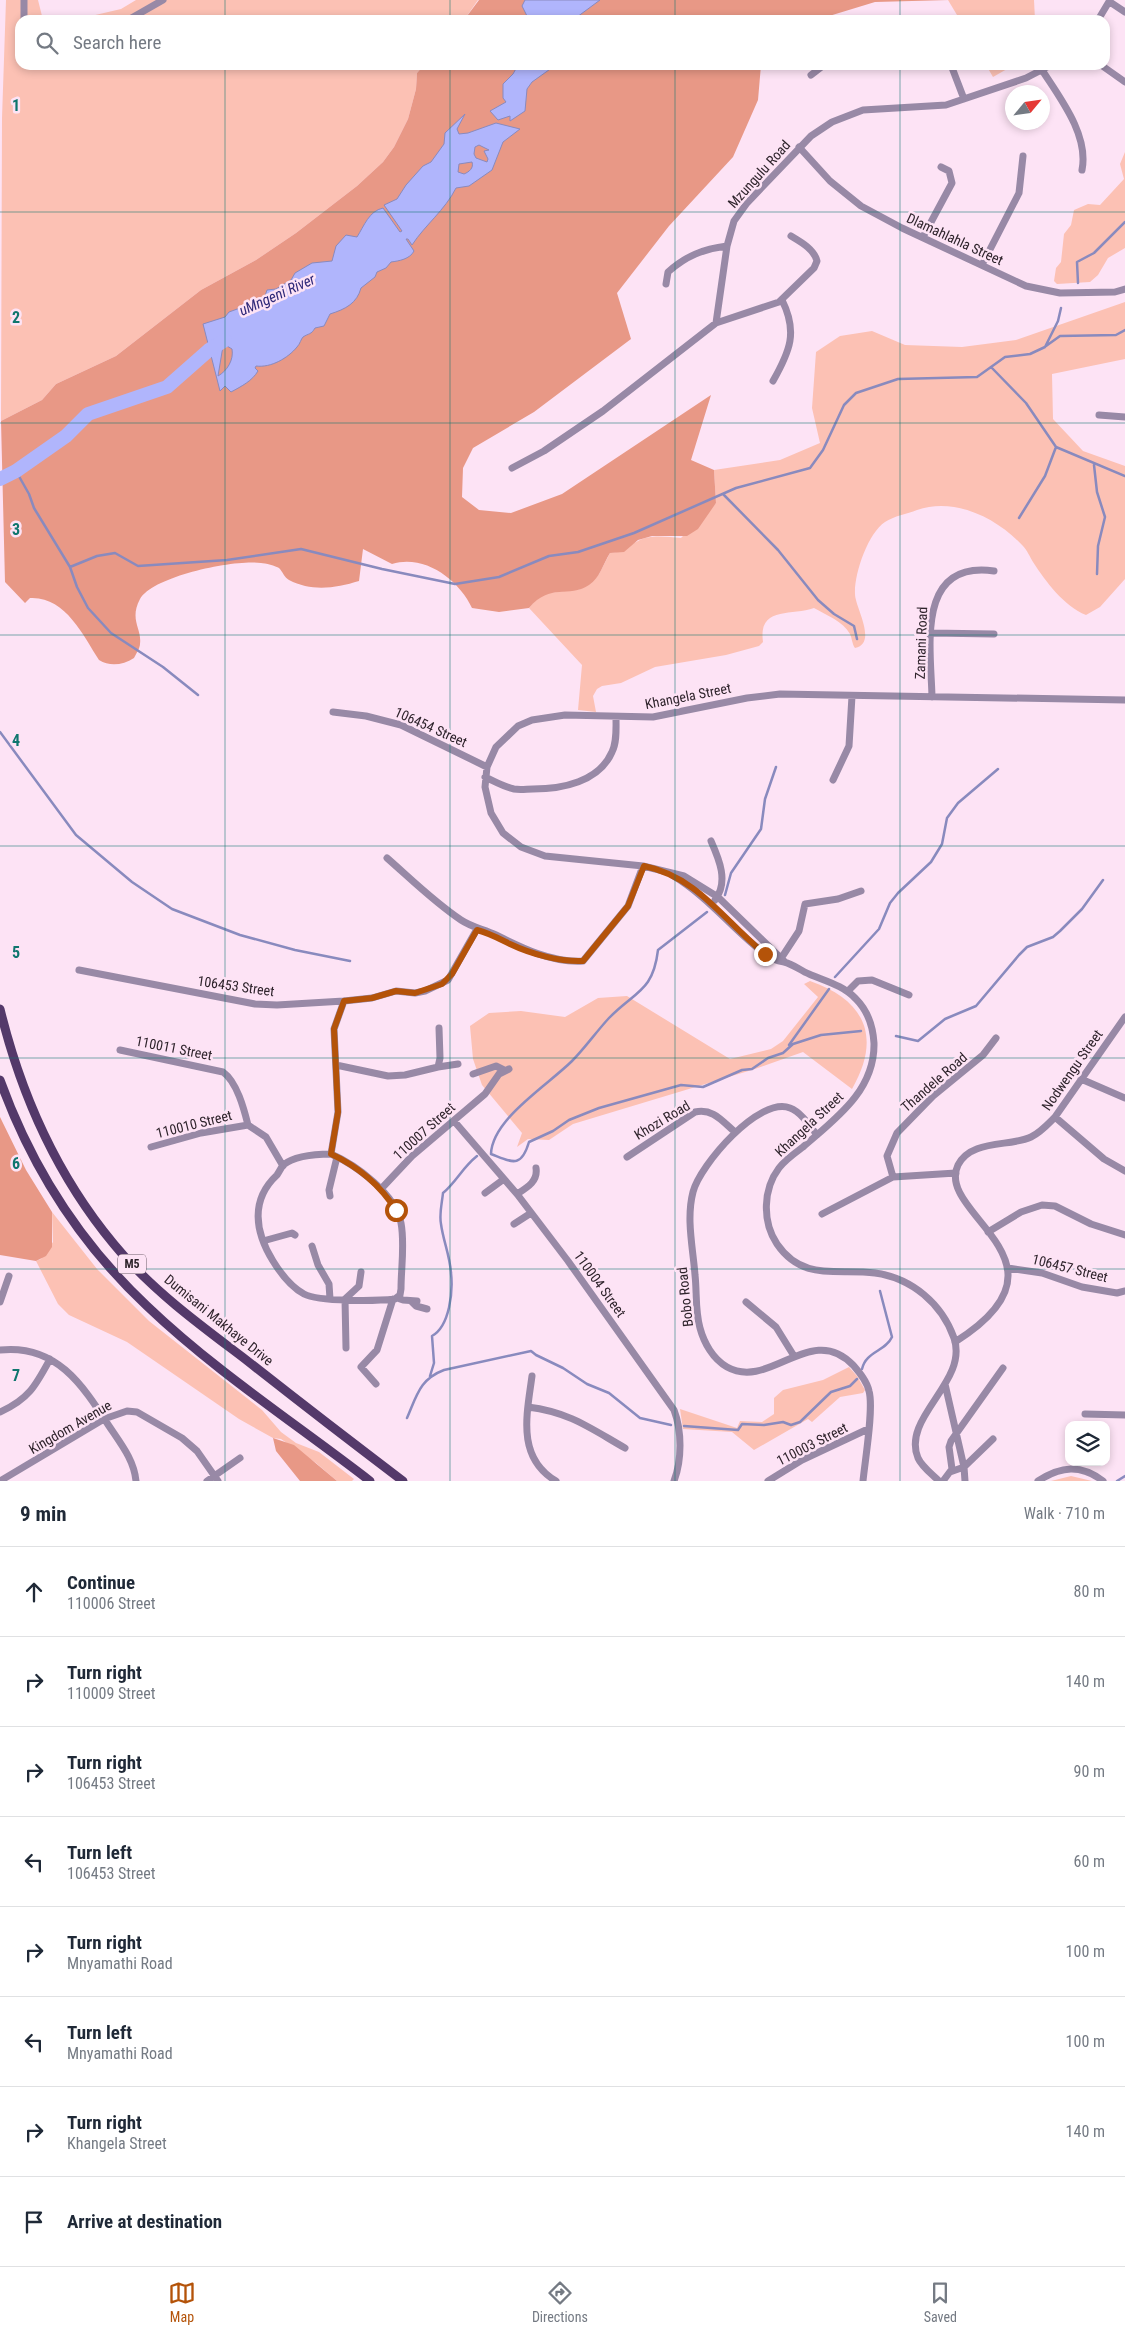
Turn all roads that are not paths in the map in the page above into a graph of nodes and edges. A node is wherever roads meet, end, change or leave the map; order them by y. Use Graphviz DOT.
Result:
graph roads {
  1 [pos="24,0"];
  2 [pos="163,0"];
  3 [pos="1110,1"];
  4 [pos="1125,12"];
  5 [pos="24,15"];
  6 [pos="137,15"];
  7 [pos="1101,15"];
  8 [pos="818,70"];
  9 [pos="953,70"];
  10 [pos="1042,70"];
  11 [pos="1108,70"];
  12 [pos="812,75"];
  13 [pos="1125,82"];
  14 [pos="964,99"];
  15 [pos="799,148"];
  16 [pos="1023,156"];
  17 [pos="940,167"];
  18 [pos="1082,170"];
  19 [pos="791,236"];
  20 [pos="923,237"];
  21 [pos="727,246"];
  22 [pos="982,265"];
  23 [pos="666,284"];
  24 [pos="1125,289"];
  25 [pos="782,300"];
  26 [pos="716,323"];
  27 [pos="774,380"];
  28 [pos="1099,415"];
  29 [pos="1125,417"];
  30 [pos="512,468"];
  31 [pos="994,572"];
  32 [pos="931,632"];
  33 [pos="994,634"];
  34 [pos="852,696"];
  35 [pos="932,697"];
  36 [pos="1125,700"];
  37 [pos="333,712"];
  38 [pos="616,718"];
  39 [pos="487,768"];
  40 [pos="485,777"];
  41 [pos="833,780"];
  42 [pos="711,841"];
  43 [pos="387,858"];
  44 [pos="644,866"];
  45 [pos="664,870"];
  46 [pos="861,891"];
  47 [pos="718,897"];
  48 [pos="712,904"];
  49 [pos="477,930"];
  50 [pos="782,961"];
  51 [pos="80,970"];
  52 [pos="848,991"];
  53 [pos="909,994"];
  54 [pos="344,1001"];
  55 [pos="0,1009"];
  56 [pos="1125,1017"];
  57 [pos="439,1028"];
  58 [pos="996,1038"];
  59 [pos="120,1050"];
  60 [pos="458,1064"];
  61 [pos="336,1065"];
  62 [pos="438,1067"];
  63 [pos="473,1074"];
  64 [pos="1081,1079"];
  65 [pos="0,1080"];
  66 [pos="1125,1098"];
  67 [pos="1055,1117"];
  68 [pos="454,1121"];
  69 [pos="248,1125"];
  70 [pos="734,1132"];
  71 [pos="817,1135"];
  72 [pos="151,1147"];
  73 [pos="334,1155"];
  74 [pos="627,1157"];
  75 [pos="283,1166"];
  76 [pos="536,1168"];
  77 [pos="1125,1171"];
  78 [pos="956,1173"];
  79 [pos="893,1176"];
  80 [pos="504,1179"];
  81 [pos="381,1189"];
  82 [pos="485,1193"];
  83 [pos="517,1194"];
  84 [pos="330,1196"];
  85 [pos="531,1213"];
  86 [pos="822,1214"];
  87 [pos="514,1224"];
  88 [pos="988,1232"];
  89 [pos="295,1235"];
  90 [pos="1125,1235"];
  91 [pos="263,1241"];
  92 [pos="312,1246"];
  93 [pos="1008,1268"];
  94 [pos="361,1272"];
  95 [pos="8,1276"];
  96 [pos="1125,1291"];
  97 [pos="330,1298"];
  98 [pos="345,1299"];
  99 [pos="395,1299"];
  100 [pos="0,1302"];
  101 [pos="746,1302"];
  102 [pos="427,1308"];
  103 [pos="955,1342"];
  104 [pos="346,1348"];
  105 [pos="0,1350"];
  106 [pos="794,1356"];
  107 [pos="50,1359"];
  108 [pos="1003,1368"];
  109 [pos="532,1376"];
  110 [pos="376,1384"];
  111 [pos="945,1384"];
  112 [pos="528,1407"];
  113 [pos="0,1412"];
  114 [pos="1085,1414"];
  115 [pos="1125,1416"];
  116 [pos="104,1419"];
  117 [pos="868,1429"];
  118 [pos="955,1434"];
  119 [pos="993,1439"];
  120 [pos="625,1448"];
  121 [pos="240,1458"];
  122 [pos="964,1467"];
  123 [pos="950,1472"];
  124 [pos="216,1478"];
  125 [pos="0,1481"];
  126 [pos="136,1481"];
  127 [pos="207,1481"];
  128 [pos="370,1481"];
  129 [pos="403,1481"];
  130 [pos="556,1481"];
  131 [pos="674,1481"];
  132 [pos="768,1481"];
  133 [pos="863,1481"];
  134 [pos="939,1481"];
  135 [pos="943,1481"];
  136 [pos="965,1481"];
  137 [pos="1038,1481"];
  138 [pos="1103,1481"];
  1 -- 5 [label="street"];
  2 -- 6 [label="street"];
  3 -- 4 [label="street"];
  3 -- 7 [label="street"];
  8 -- 12 [label="street"];
  9 -- 14 [label="street"];
  10 -- 14 [label="street, Mzungulu Road"];
  10 -- 18 [label="street"];
  11 -- 13 [label="street"];
  14 -- 15 [label="street, Mzungulu Road"];
  15 -- 20 [label="street, Dlamahlahla Street"];
  15 -- 21 [label="street, Mzungulu Road"];
  16 -- 22 [label="street"];
  17 -- 20 [label="street"];
  19 -- 25 [label="street"];
  20 -- 22 [label="street, Dlamahlahla Street"];
  21 -- 23 [label="street"];
  21 -- 26 [label="street, Mzungulu Road"];
  22 -- 24 [label="street, Dlamahlahla Street"];
  25 -- 26 [label="street"];
  25 -- 27 [label="street"];
  26 -- 30 [label="street"];
  28 -- 29 [label="street"];
  31 -- 32 [label="street, Zamani Road"];
  32 -- 33 [label="street"];
  32 -- 35 [label="street, Zamani Road"];
  34 -- 35 [label="street, Khangela Street"];
  34 -- 38 [label="street, Khangela Street"];
  34 -- 41 [label="street"];
  35 -- 36 [label="street, Khangela Street"];
  37 -- 39 [label="street, 106454 Street"];
  38 -- 39 [label="street, Khangela Street"];
  38 -- 40 [label="street"];
  39 -- 40 [label="street, Khangela Street"];
  40 -- 44 [label="street, Khangela Street"];
  42 -- 47 [label="street"];
  43 -- 49 [label="street"];
  44 -- 45 [label="street, Khangela Street"];
  44 -- 49 [label="street"];
  45 -- 47 [label="street, Khangela Street"];
  45 -- 48 [label="street, Khangela Street"];
  46 -- 50 [label="street"];
  47 -- 48 [label="street"];
  47 -- 50 [label="street, Khangela Street"];
  48 -- 50 [label="street, Khangela Street"];
  49 -- 54 [label="street, 106453 Street"];
  50 -- 52 [label="street, Khangela Street"];
  51 -- 54 [label="street, 106453 Street"];
  52 -- 53 [label="street"];
  52 -- 71 [label="street, Khangela Street"];
  54 -- 61 [label="street"];
  55 -- 129 [label="main road, Dumisani Makhaye Drive / M5"];
  56 -- 64 [label="street, Nodwengu Street"];
  57 -- 62 [label="street"];
  58 -- 79 [label="street, Thandele Road"];
  59 -- 69 [label="street, 110011 Street"];
  60 -- 62 [label="street"];
  61 -- 62 [label="street"];
  61 -- 73 [label="street"];
  63 -- 68 [label="street, 110007 Street"];
  64 -- 66 [label="street"];
  64 -- 67 [label="street, Nodwengu Street"];
  65 -- 128 [label="main road, M5"];
  67 -- 77 [label="street"];
  67 -- 78 [label="street, Nodwengu Street"];
  68 -- 80 [label="street, 110004 Street"];
  68 -- 81 [label="street, 110007 Street"];
  69 -- 72 [label="street, 110010 Street"];
  69 -- 75 [label="street, 110010 Street"];
  70 -- 71 [label="street, Bobo Road"];
  70 -- 74 [label="street, Khozi Road"];
  70 -- 106 [label="street, Bobo Road"];
  71 -- 103 [label="street, Khangela Street"];
  73 -- 75 [label="street"];
  73 -- 81 [label="street"];
  73 -- 84 [label="street"];
  75 -- 91 [label="street"];
  76 -- 83 [label="street"];
  78 -- 79 [label="street"];
  78 -- 88 [label="street"];
  79 -- 86 [label="street"];
  80 -- 82 [label="street"];
  80 -- 83 [label="street, 110004 Street"];
  81 -- 99 [label="street"];
  83 -- 85 [label="street, 110004 Street"];
  85 -- 87 [label="street"];
  85 -- 131 [label="street, 110004 Street"];
  88 -- 90 [label="street"];
  88 -- 93 [label="street"];
  89 -- 91 [label="street"];
  91 -- 97 [label="street"];
  92 -- 97 [label="street"];
  93 -- 96 [label="street, 106457 Street"];
  93 -- 103 [label="street"];
  94 -- 98 [label="street"];
  95 -- 100 [label="street"];
  97 -- 98 [label="street"];
  98 -- 99 [label="street"];
  98 -- 104 [label="street"];
  99 -- 102 [label="street"];
  99 -- 110 [label="street"];
  101 -- 106 [label="street"];
  103 -- 111 [label="street"];
  105 -- 107 [label="street"];
  106 -- 117 [label="street, Bobo Road"];
  107 -- 113 [label="street"];
  107 -- 116 [label="street"];
  108 -- 118 [label="street"];
  109 -- 112 [label="street"];
  111 -- 118 [label="street"];
  111 -- 134 [label="street"];
  112 -- 120 [label="street"];
  112 -- 130 [label="street"];
  114 -- 115 [label="street"];
  116 -- 124 [label="street, Kingdom Avenue"];
  116 -- 125 [label="street, Kingdom Avenue"];
  116 -- 126 [label="street"];
  117 -- 132 [label="street, 110003 Street"];
  117 -- 133 [label="street, Bobo Road"];
  118 -- 122 [label="street"];
  118 -- 123 [label="street"];
  119 -- 122 [label="street"];
  121 -- 124 [label="street"];
  122 -- 123 [label="street"];
  122 -- 136 [label="street"];
  123 -- 135 [label="street"];
  124 -- 127 [label="street"];
  137 -- 138 [label="street"];
}
